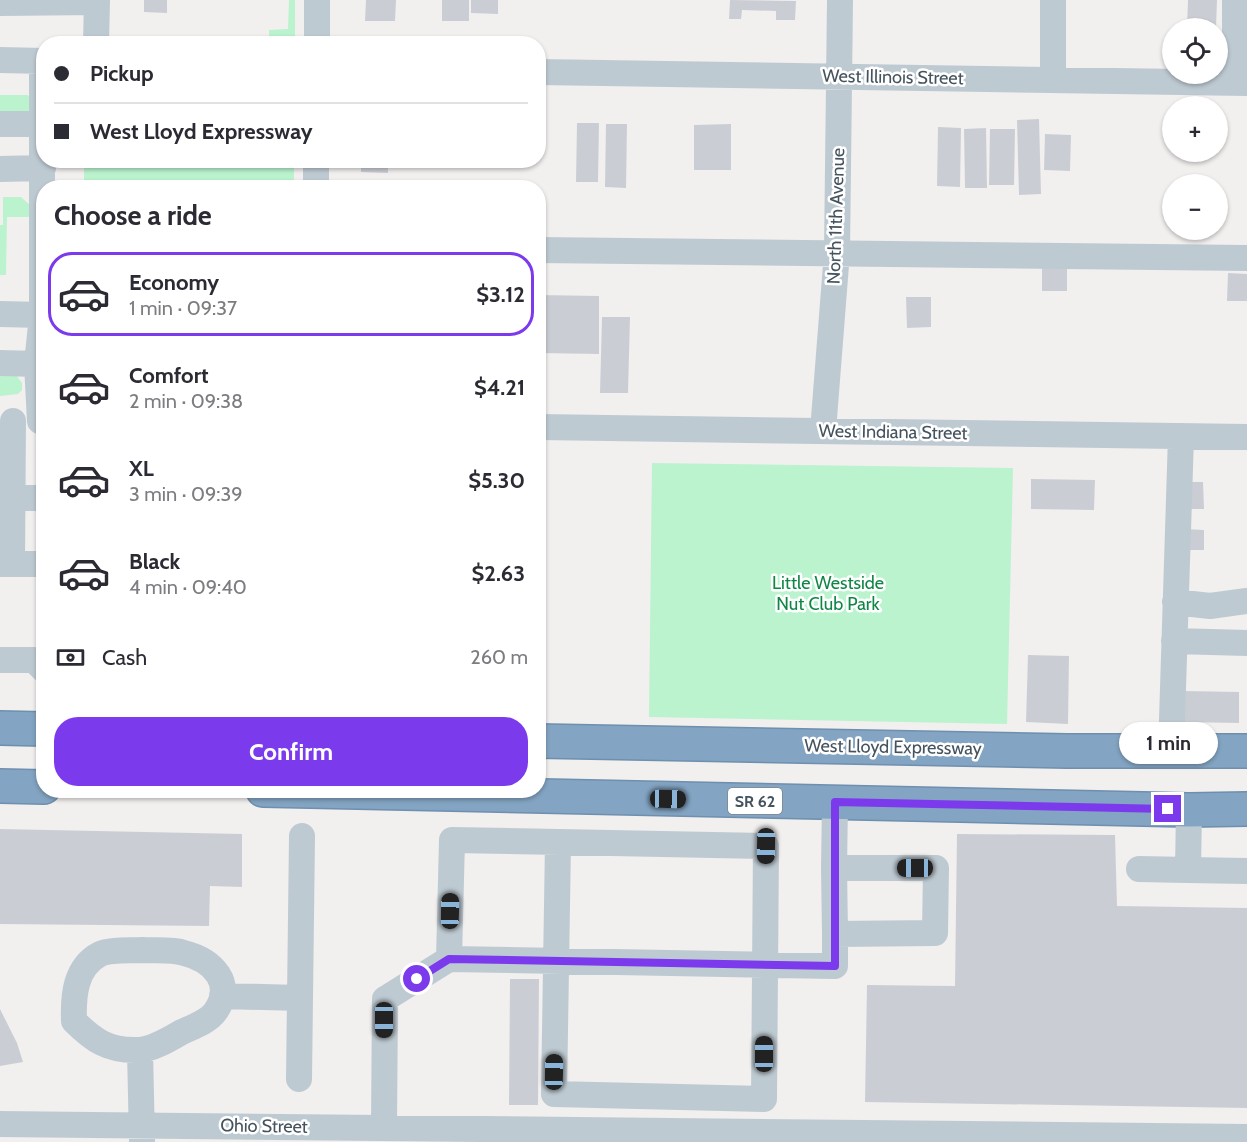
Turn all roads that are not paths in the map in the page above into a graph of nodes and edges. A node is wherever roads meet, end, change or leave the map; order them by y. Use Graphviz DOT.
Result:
graph roads {
  1 [pos="317,0"];
  2 [pos="840,0"];
  3 [pos="1053,0"];
  4 [pos="1235,0"];
  5 [pos="97,1"];
  6 [pos="0,3"];
  7 [pos="96,36"];
  8 [pos="317,36"];
  9 [pos="0,60"];
  10 [pos="36,61"];
  11 [pos="546,72"];
  12 [pos="839,76"];
  13 [pos="1053,80"];
  14 [pos="1241,83"];
  15 [pos="0,124"];
  16 [pos="36,124"];
  17 [pos="43,168"];
  18 [pos="0,169"];
  19 [pos="43,180"];
  20 [pos="546,250"];
  21 [pos="837,252"];
  22 [pos="1247,258"];
  23 [pos="0,314"];
  24 [pos="36,315"];
  25 [pos="0,363"];
  26 [pos="36,364"];
  27 [pos="7,421"];
  28 [pos="36,421"];
  29 [pos="546,427"];
  30 [pos="823,431"];
  31 [pos="1181,436"];
  32 [pos="1247,437"];
  33 [pos="7,497"];
  34 [pos="36,498"];
  35 [pos="6,564"];
  36 [pos="36,564"];
  37 [pos="1247,601"];
  38 [pos="1175,602"];
  39 [pos="1174,641"];
  40 [pos="1247,643"];
  41 [pos="0,660"];
  42 [pos="36,662"];
  43 [pos="0,728"];
  44 [pos="36,729"];
  45 [pos="546,741"];
  46 [pos="1171,751"];
  47 [pos="1247,751"];
  48 [pos="0,786"];
  49 [pos="36,787"];
  50 [pos="546,796"];
  51 [pos="835,802"];
  52 [pos="1247,809"];
  53 [pos="1189,810"];
  54 [pos="302,836"];
  55 [pos="558,842"];
  56 [pos="834,868"];
  57 [pos="1139,869"];
  58 [pos="1188,870"];
  59 [pos="1247,871"];
  60 [pos="835,934"];
  61 [pos="449,959"];
  62 [pos="556,961"];
  63 [pos="765,964"];
  64 [pos="222,996"];
  65 [pos="300,998"];
  66 [pos="140,1051"];
  67 [pos="299,1079"];
  68 [pos="696,1098"];
  69 [pos="0,1124"];
  70 [pos="384,1127"];
  71 [pos="696,1130"];
  72 [pos="142,1133"];
  73 [pos="296,1134"];
  74 [pos="804,1137"];
  75 [pos="1247,1137"];
  1 -- 8 [label="street"];
  2 -- 12 [label="street, North 11th Avenue"];
  3 -- 13 [label="street"];
  4 -- 14 [label="street"];
  5 -- 6 [label="street"];
  5 -- 7 [label="street"];
  9 -- 10 [label="street"];
  11 -- 12 [label="street, West Illinois Street"];
  12 -- 13 [label="street, West Illinois Street"];
  12 -- 21 [label="street, North 11th Avenue"];
  13 -- 14 [label="street, West Illinois Street"];
  15 -- 16 [label="street"];
  17 -- 18 [label="street"];
  17 -- 19 [label="street"];
  20 -- 21 [label="street"];
  21 -- 22 [label="street"];
  21 -- 30 [label="street, North 11th Avenue"];
  23 -- 24 [label="street"];
  25 -- 26 [label="street"];
  27 -- 28 [label="street"];
  27 -- 33 [label="street"];
  29 -- 30 [label="street, West Indiana Street"];
  30 -- 31 [label="street, West Indiana Street"];
  31 -- 32 [label="street, West Indiana Street"];
  31 -- 38 [label="street"];
  33 -- 34 [label="street"];
  33 -- 35 [label="street"];
  35 -- 36 [label="street"];
  37 -- 38 [label="street"];
  38 -- 39 [label="street"];
  39 -- 40 [label="street"];
  39 -- 46 [label="street"];
  41 -- 42 [label="street"];
  43 -- 44 [label="highway"];
  45 -- 46 [label="highway, West Lloyd Expressway"];
  46 -- 47 [label="highway, West Lloyd Expressway"];
  48 -- 49 [label="highway"];
  50 -- 51 [label="highway, SR 62"];
  51 -- 53 [label="highway, SR 62"];
  51 -- 56 [label="street"];
  52 -- 53 [label="highway, SR 62"];
  53 -- 58 [label="street"];
  54 -- 65 [label="street"];
  55 -- 61 [label="street"];
  55 -- 62 [label="street"];
  55 -- 63 [label="street"];
  56 -- 60 [label="street"];
  56 -- 60 [label="street"];
  57 -- 58 [label="street"];
  58 -- 59 [label="street"];
  60 -- 63 [label="street"];
  61 -- 62 [label="street"];
  61 -- 70 [label="street"];
  62 -- 63 [label="street"];
  62 -- 68 [label="street"];
  63 -- 68 [label="street"];
  64 -- 65 [label="street"];
  64 -- 66 [label="street"];
  64 -- 66 [label="street"];
  65 -- 67 [label="street"];
  66 -- 72 [label="street"];
  68 -- 71 [label="street"];
  69 -- 72 [label="street, Ohio Street"];
  70 -- 71 [label="street, Ohio Street"];
  70 -- 73 [label="street, Ohio Street"];
  71 -- 74 [label="street, Ohio Street"];
  72 -- 73 [label="street, Ohio Street"];
  74 -- 75 [label="street, Ohio Street"];
}
